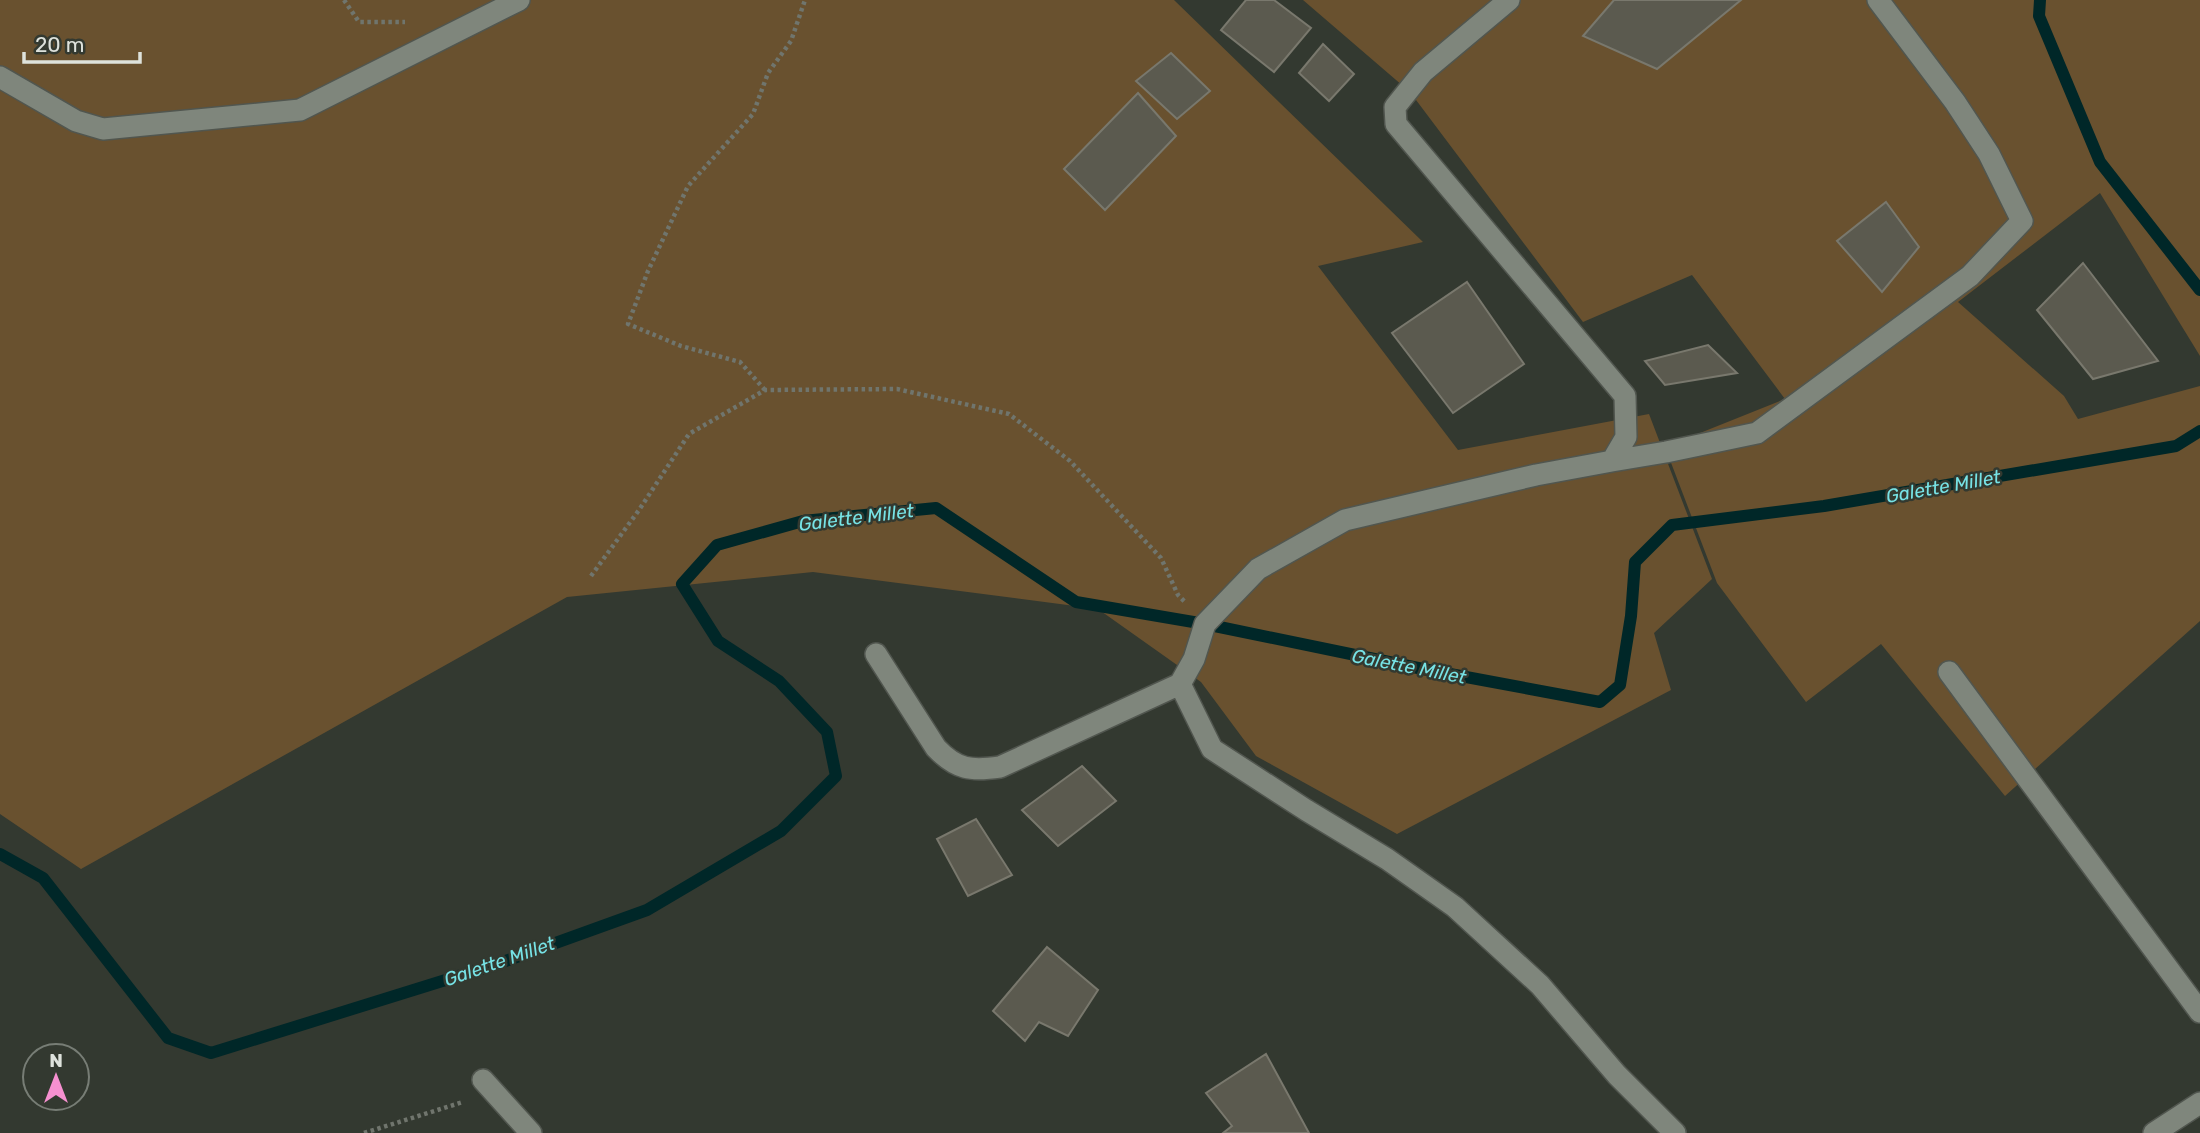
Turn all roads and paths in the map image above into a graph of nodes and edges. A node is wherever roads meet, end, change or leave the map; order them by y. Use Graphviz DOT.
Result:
graph roads {
  1 [pos="519,0"];
  2 [pos="805,0"];
  3 [pos="1510,0"];
  4 [pos="1878,0"];
  5 [pos="0,77"];
  6 [pos="765,390"];
  7 [pos="1612,461"];
  8 [pos="591,576"];
  9 [pos="1205,624"];
  10 [pos="876,654"];
  11 [pos="1949,672"];
  12 [pos="1180,684"];
  13 [pos="2200,1012"];
  14 [pos="488,1086"];
  15 [pos="2200,1103"];
  16 [pos="363,1133"];
  17 [pos="531,1133"];
  18 [pos="1675,1133"];
  19 [pos="2154,1133"];
  1 -- 5 [label="street"];
  2 -- 6 [label="path"];
  3 -- 7 [label="street"];
  4 -- 7 [label="street"];
  6 -- 8 [label="path"];
  6 -- 9 [label="path"];
  7 -- 9 [label="street"];
  9 -- 12 [label="street"];
  10 -- 12 [label="street"];
  11 -- 13 [label="street"];
  12 -- 18 [label="street"];
  14 -- 16 [label="path"];
  14 -- 17 [label="street"];
  15 -- 19 [label="street"];
}
